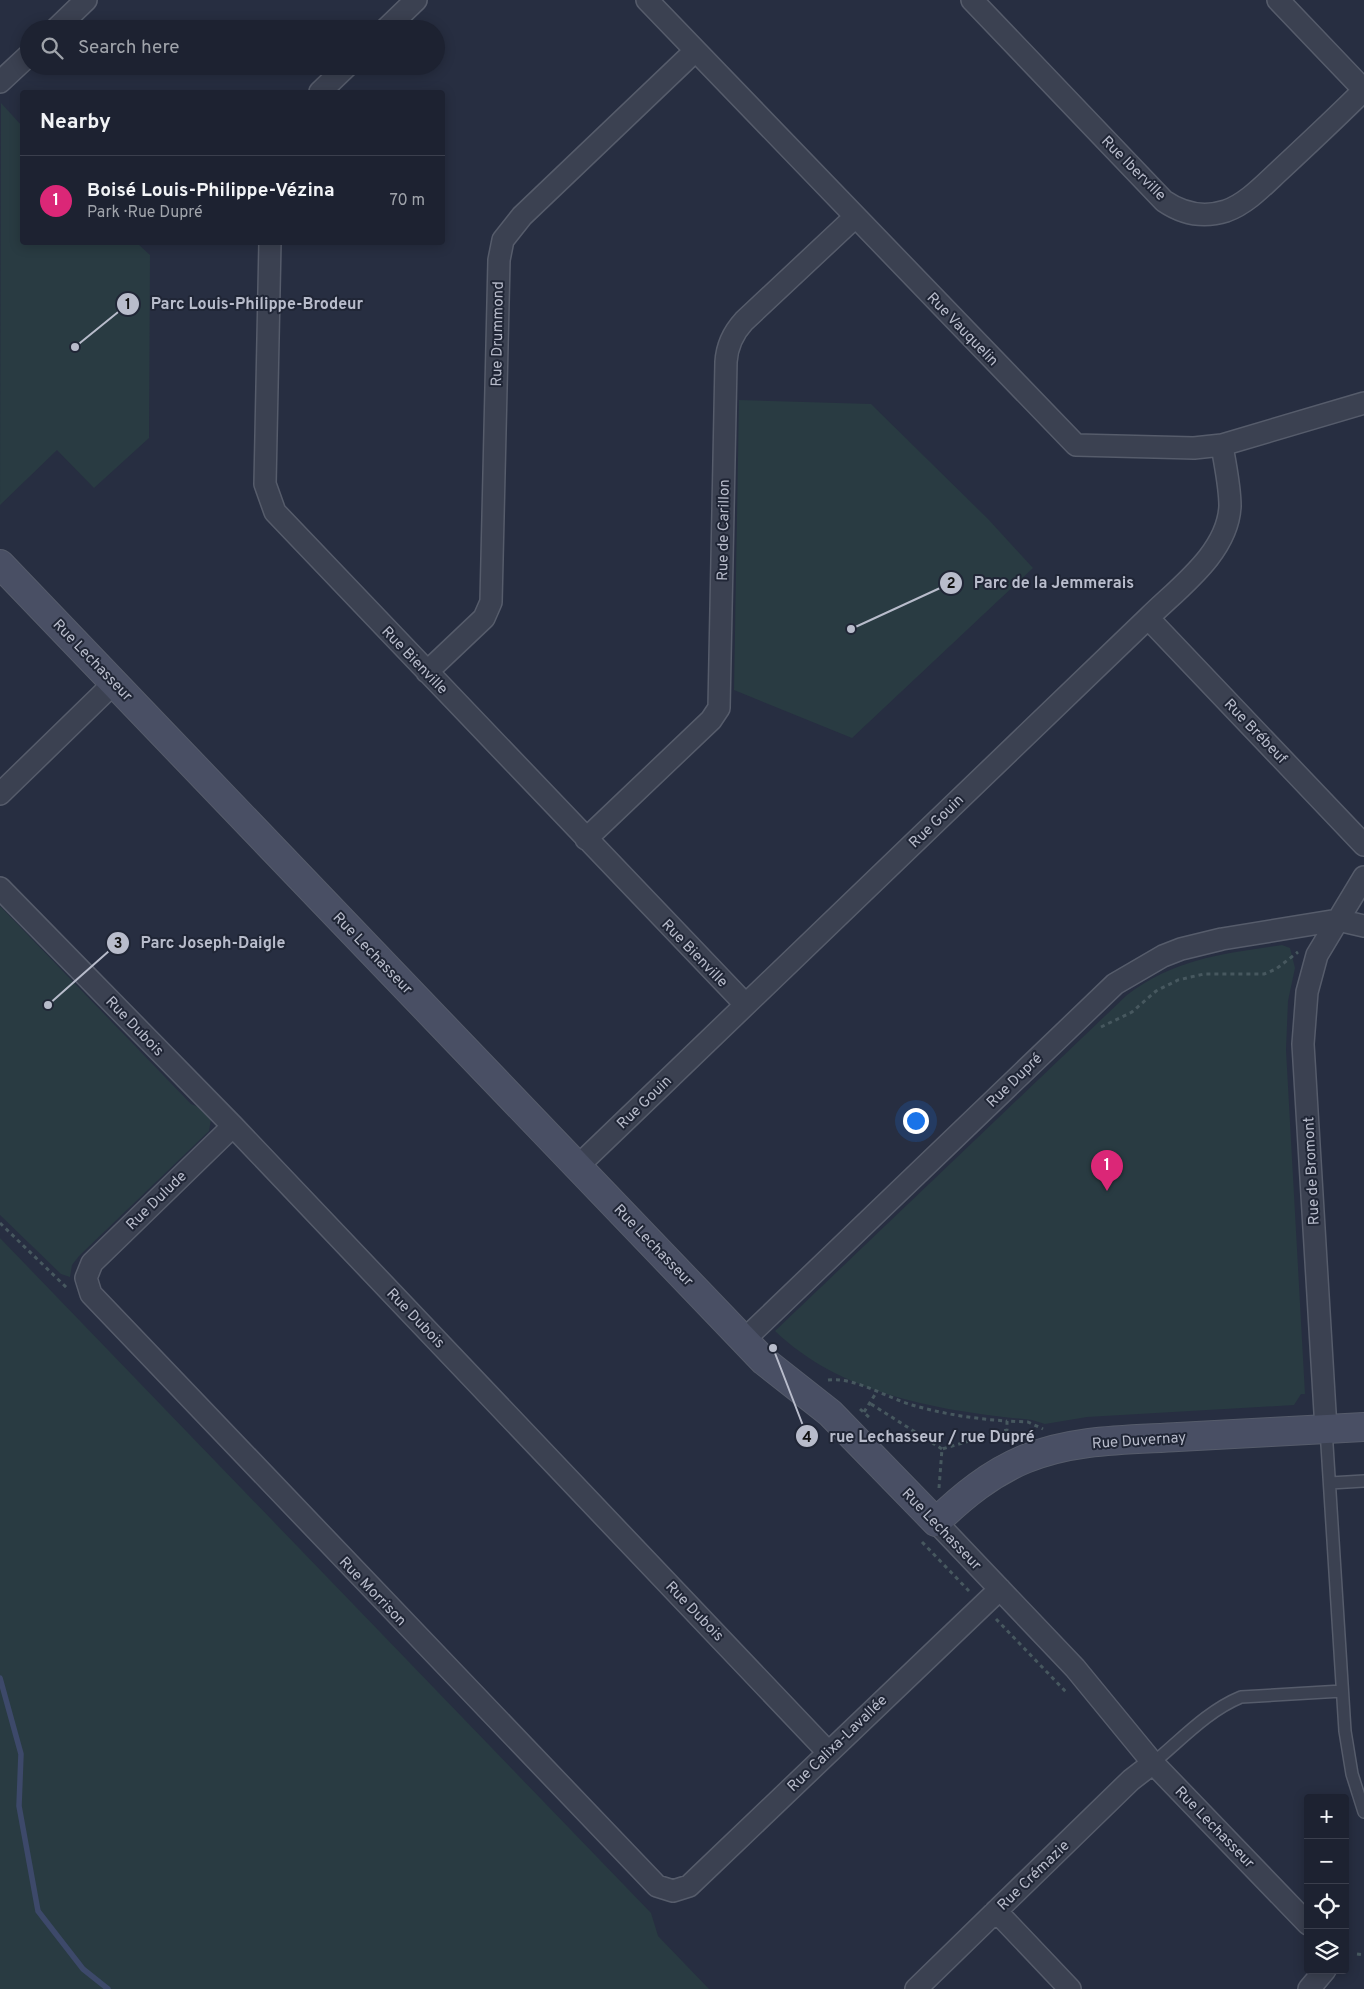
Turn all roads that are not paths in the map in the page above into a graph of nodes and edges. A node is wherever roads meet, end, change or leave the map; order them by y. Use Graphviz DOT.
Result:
graph roads {
  1 [pos="86,0"];
  2 [pos="416,0"];
  3 [pos="646,0"];
  4 [pos="972,0"];
  5 [pos="1278,0"];
  6 [pos="65,20"];
  7 [pos="395,20"];
  8 [pos="695,51"];
  9 [pos="20,63"];
  10 [pos="338,75"];
  11 [pos="0,82"];
  12 [pos="322,90"];
  13 [pos="1364,90"];
  14 [pos="855,217"];
  15 [pos="270,245"];
  16 [pos="1364,403"];
  17 [pos="1222,445"];
  18 [pos="0,564"];
  19 [pos="1148,618"];
  20 [pos="427,672"];
  21 [pos="115,682"];
  22 [pos="0,794"];
  23 [pos="586,839"];
  24 [pos="1364,845"];
  25 [pos="1364,877"];
  26 [pos="0,888"];
  27 [pos="1338,920"];
  28 [pos="1364,926"];
  29 [pos="744,1004"];
  30 [pos="233,1126"];
  31 [pos="578,1166"];
  32 [pos="86,1278"];
  33 [pos="745,1339"];
  34 [pos="1364,1426"];
  35 [pos="1326,1429"];
  36 [pos="1364,1481"];
  37 [pos="1330,1483"];
  38 [pos="936,1522"];
  39 [pos="1000,1589"];
  40 [pos="1342,1691"];
  41 [pos="828,1752"];
  42 [pos="1153,1763"];
  43 [pos="1364,1812"];
  44 [pos="673,1891"];
  45 [pos="996,1911"];
  46 [pos="1304,1920"];
  47 [pos="1322,1974"];
  48 [pos="916,1989"];
  49 [pos="1070,1989"];
  50 [pos="1309,1989"];
  1 -- 6 [label="street"];
  2 -- 7 [label="street"];
  3 -- 8 [label="street, Rue Vauquelin"];
  4 -- 13 [label="street, Rue Iberville"];
  5 -- 13 [label="street"];
  8 -- 14 [label="street, Rue Vauquelin"];
  8 -- 20 [label="street, Rue Drummond"];
  9 -- 11 [label="street"];
  10 -- 12 [label="street"];
  14 -- 17 [label="street, Rue Vauquelin"];
  14 -- 23 [label="street, Rue de Carillon"];
  15 -- 20 [label="street, Rue Bienville"];
  16 -- 17 [label="street, Rue Vauquelin"];
  17 -- 19 [label="street, Rue Gouin"];
  18 -- 21 [label="street, Rue Lechasseur"];
  19 -- 24 [label="street, Rue Brébeuf"];
  19 -- 29 [label="street, Rue Gouin"];
  20 -- 23 [label="street, Rue Bienville"];
  21 -- 22 [label="street"];
  21 -- 31 [label="street, Rue Lechasseur"];
  23 -- 29 [label="street, Rue Bienville"];
  25 -- 27 [label="street"];
  26 -- 30 [label="street, Rue Dubois"];
  27 -- 28 [label="street"];
  27 -- 33 [label="street, Rue Dupré"];
  27 -- 35 [label="street, Rue de Bromont"];
  29 -- 31 [label="street, Rue Gouin"];
  30 -- 32 [label="street, Rue Dulude"];
  30 -- 41 [label="street, Rue Dubois"];
  31 -- 33 [label="street, Rue Lechasseur"];
  32 -- 44 [label="street, Rue Morrison"];
  33 -- 38 [label="street, Rue Lechasseur"];
  34 -- 35 [label="street, Rue Duvernay"];
  35 -- 37 [label="lane"];
  35 -- 38 [label="street, Rue Duvernay"];
  36 -- 37 [label="lane"];
  37 -- 40 [label="lane"];
  38 -- 39 [label="street, Rue Lechasseur"];
  39 -- 41 [label="street, Rue Calixa-Lavallée"];
  39 -- 42 [label="street, Rue Lechasseur"];
  40 -- 42 [label="lane"];
  40 -- 43 [label="lane"];
  41 -- 44 [label="street, Rue Calixa-Lavallée"];
  42 -- 45 [label="street, Rue Crémazie"];
  42 -- 46 [label="street, Rue Lechasseur"];
  45 -- 48 [label="street, Rue Crémazie"];
  45 -- 49 [label="street"];
  47 -- 50 [label="street"];
}
